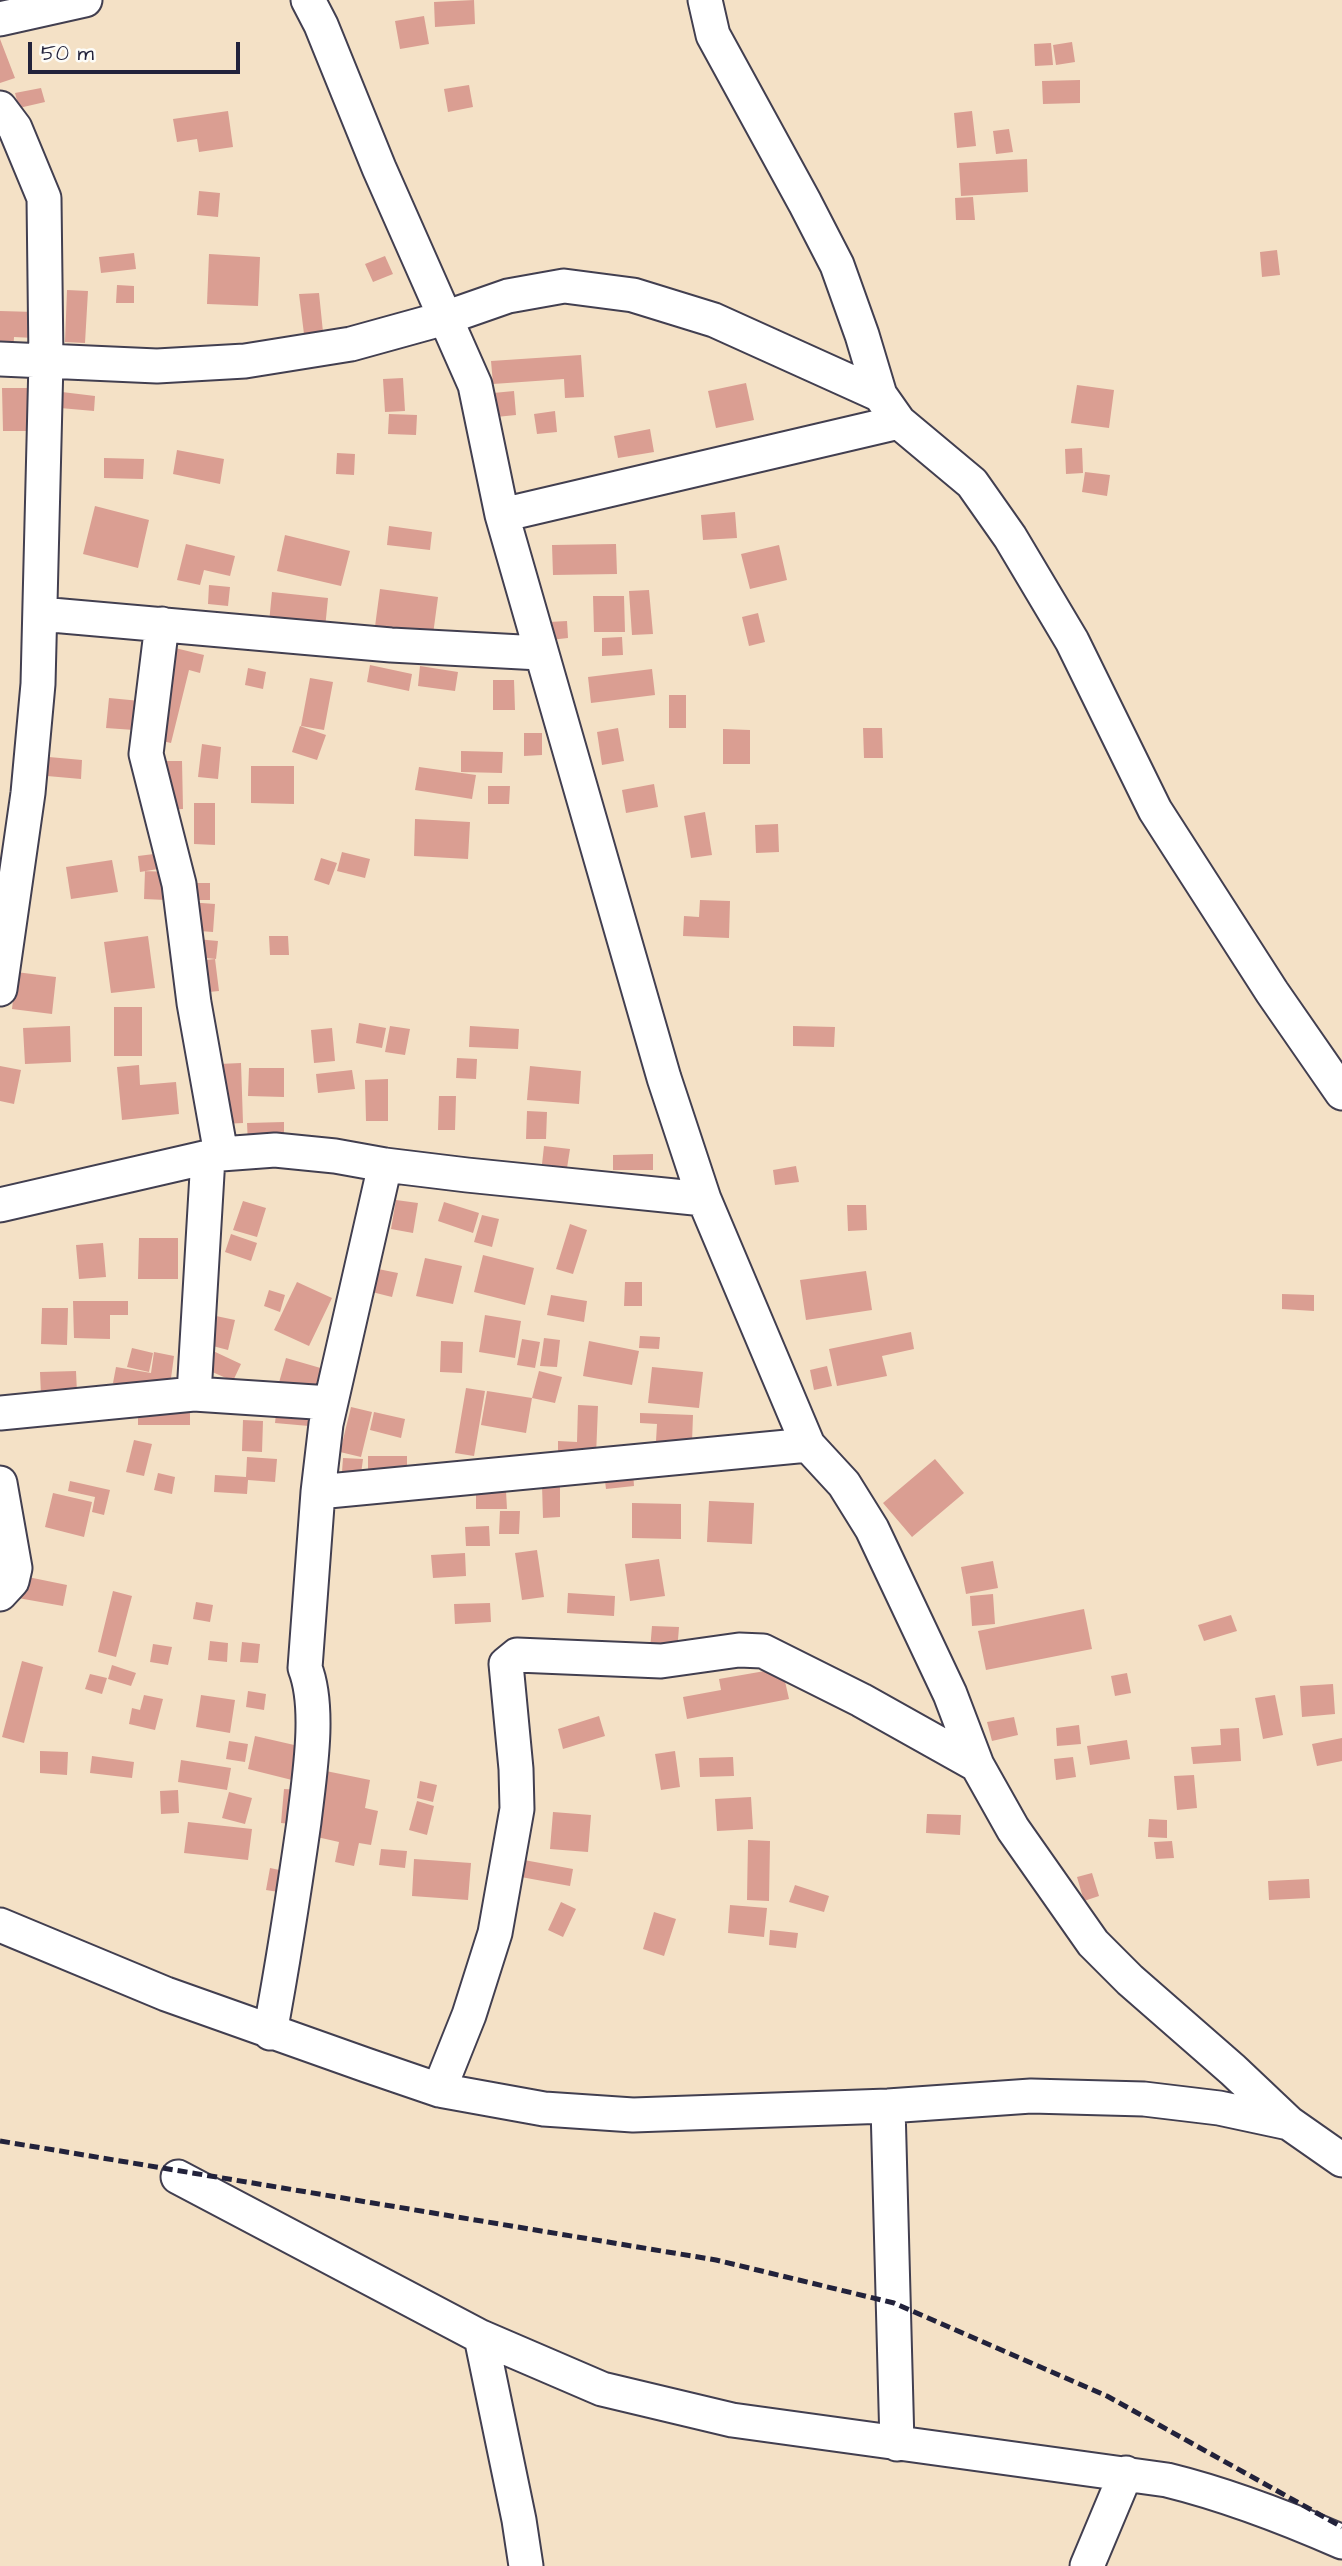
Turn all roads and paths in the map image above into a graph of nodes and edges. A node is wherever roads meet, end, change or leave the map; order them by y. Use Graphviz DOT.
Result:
graph roads {
  1 [pos="85,0"];
  2 [pos="308,0"];
  3 [pos="705,0"];
  4 [pos="0,19"];
  5 [pos="0,108"];
  6 [pos="445,318"];
  7 [pos="0,359"];
  8 [pos="46,361"];
  9 [pos="880,395"];
  10 [pos="899,422"];
  11 [pos="502,515"];
  12 [pos="40,614"];
  13 [pos="162,624"];
  14 [pos="540,653"];
  15 [pos="0,989"];
  16 [pos="1342,1093"];
  17 [pos="214,1156"];
  18 [pos="386,1165"];
  19 [pos="704,1199"];
  20 [pos="0,1205"];
  21 [pos="194,1394"];
  22 [pos="330,1403"];
  23 [pos="0,1413"];
  24 [pos="808,1446"];
  25 [pos="0,1483"];
  26 [pos="318,1492"];
  27 [pos="0,1594"];
  28 [pos="977,1765"];
  29 [pos="0,1925"];
  30 [pos="270,2033"];
  31 [pos="439,2090"];
  32 [pos="888,2106"];
  33 [pos="1289,2123"];
  34 [pos="1342,2160"];
  35 [pos="178,2177"];
  36 [pos="481,2337"];
  37 [pos="897,2444"];
  38 [pos="1126,2473"];
  39 [pos="1342,2542"];
  40 [pos="526,2566"];
  41 [pos="1087,2566"];
  1 -- 4 [label="street"];
  2 -- 6 [label="street"];
  3 -- 9 [label="street"];
  5 -- 8 [label="street"];
  6 -- 8 [label="street"];
  6 -- 9 [label="street"];
  6 -- 11 [label="street"];
  7 -- 8 [label="street"];
  8 -- 12 [label="street"];
  9 -- 10 [label="street"];
  10 -- 11 [label="street"];
  10 -- 16 [label="street"];
  11 -- 14 [label="street"];
  12 -- 13 [label="street"];
  12 -- 15 [label="street"];
  13 -- 14 [label="street"];
  13 -- 17 [label="street"];
  14 -- 19 [label="street"];
  17 -- 18 [label="street"];
  17 -- 20 [label="street"];
  17 -- 21 [label="street"];
  18 -- 19 [label="street"];
  18 -- 22 [label="street"];
  19 -- 24 [label="street"];
  21 -- 22 [label="street"];
  21 -- 23 [label="street"];
  22 -- 26 [label="street"];
  24 -- 26 [label="street"];
  24 -- 28 [label="street"];
  25 -- 27 [label="street"];
  26 -- 30 [label="street"];
  28 -- 31 [label="street"];
  28 -- 33 [label="street"];
  29 -- 30 [label="street"];
  30 -- 31 [label="street"];
  31 -- 32 [label="street"];
  32 -- 33 [label="street"];
  32 -- 37 [label="street"];
  33 -- 34 [label="street"];
  35 -- 36 [label="street"];
  36 -- 37 [label="street"];
  36 -- 40 [label="street"];
  37 -- 38 [label="street"];
  38 -- 39 [label="street"];
  38 -- 41 [label="street"];
}
